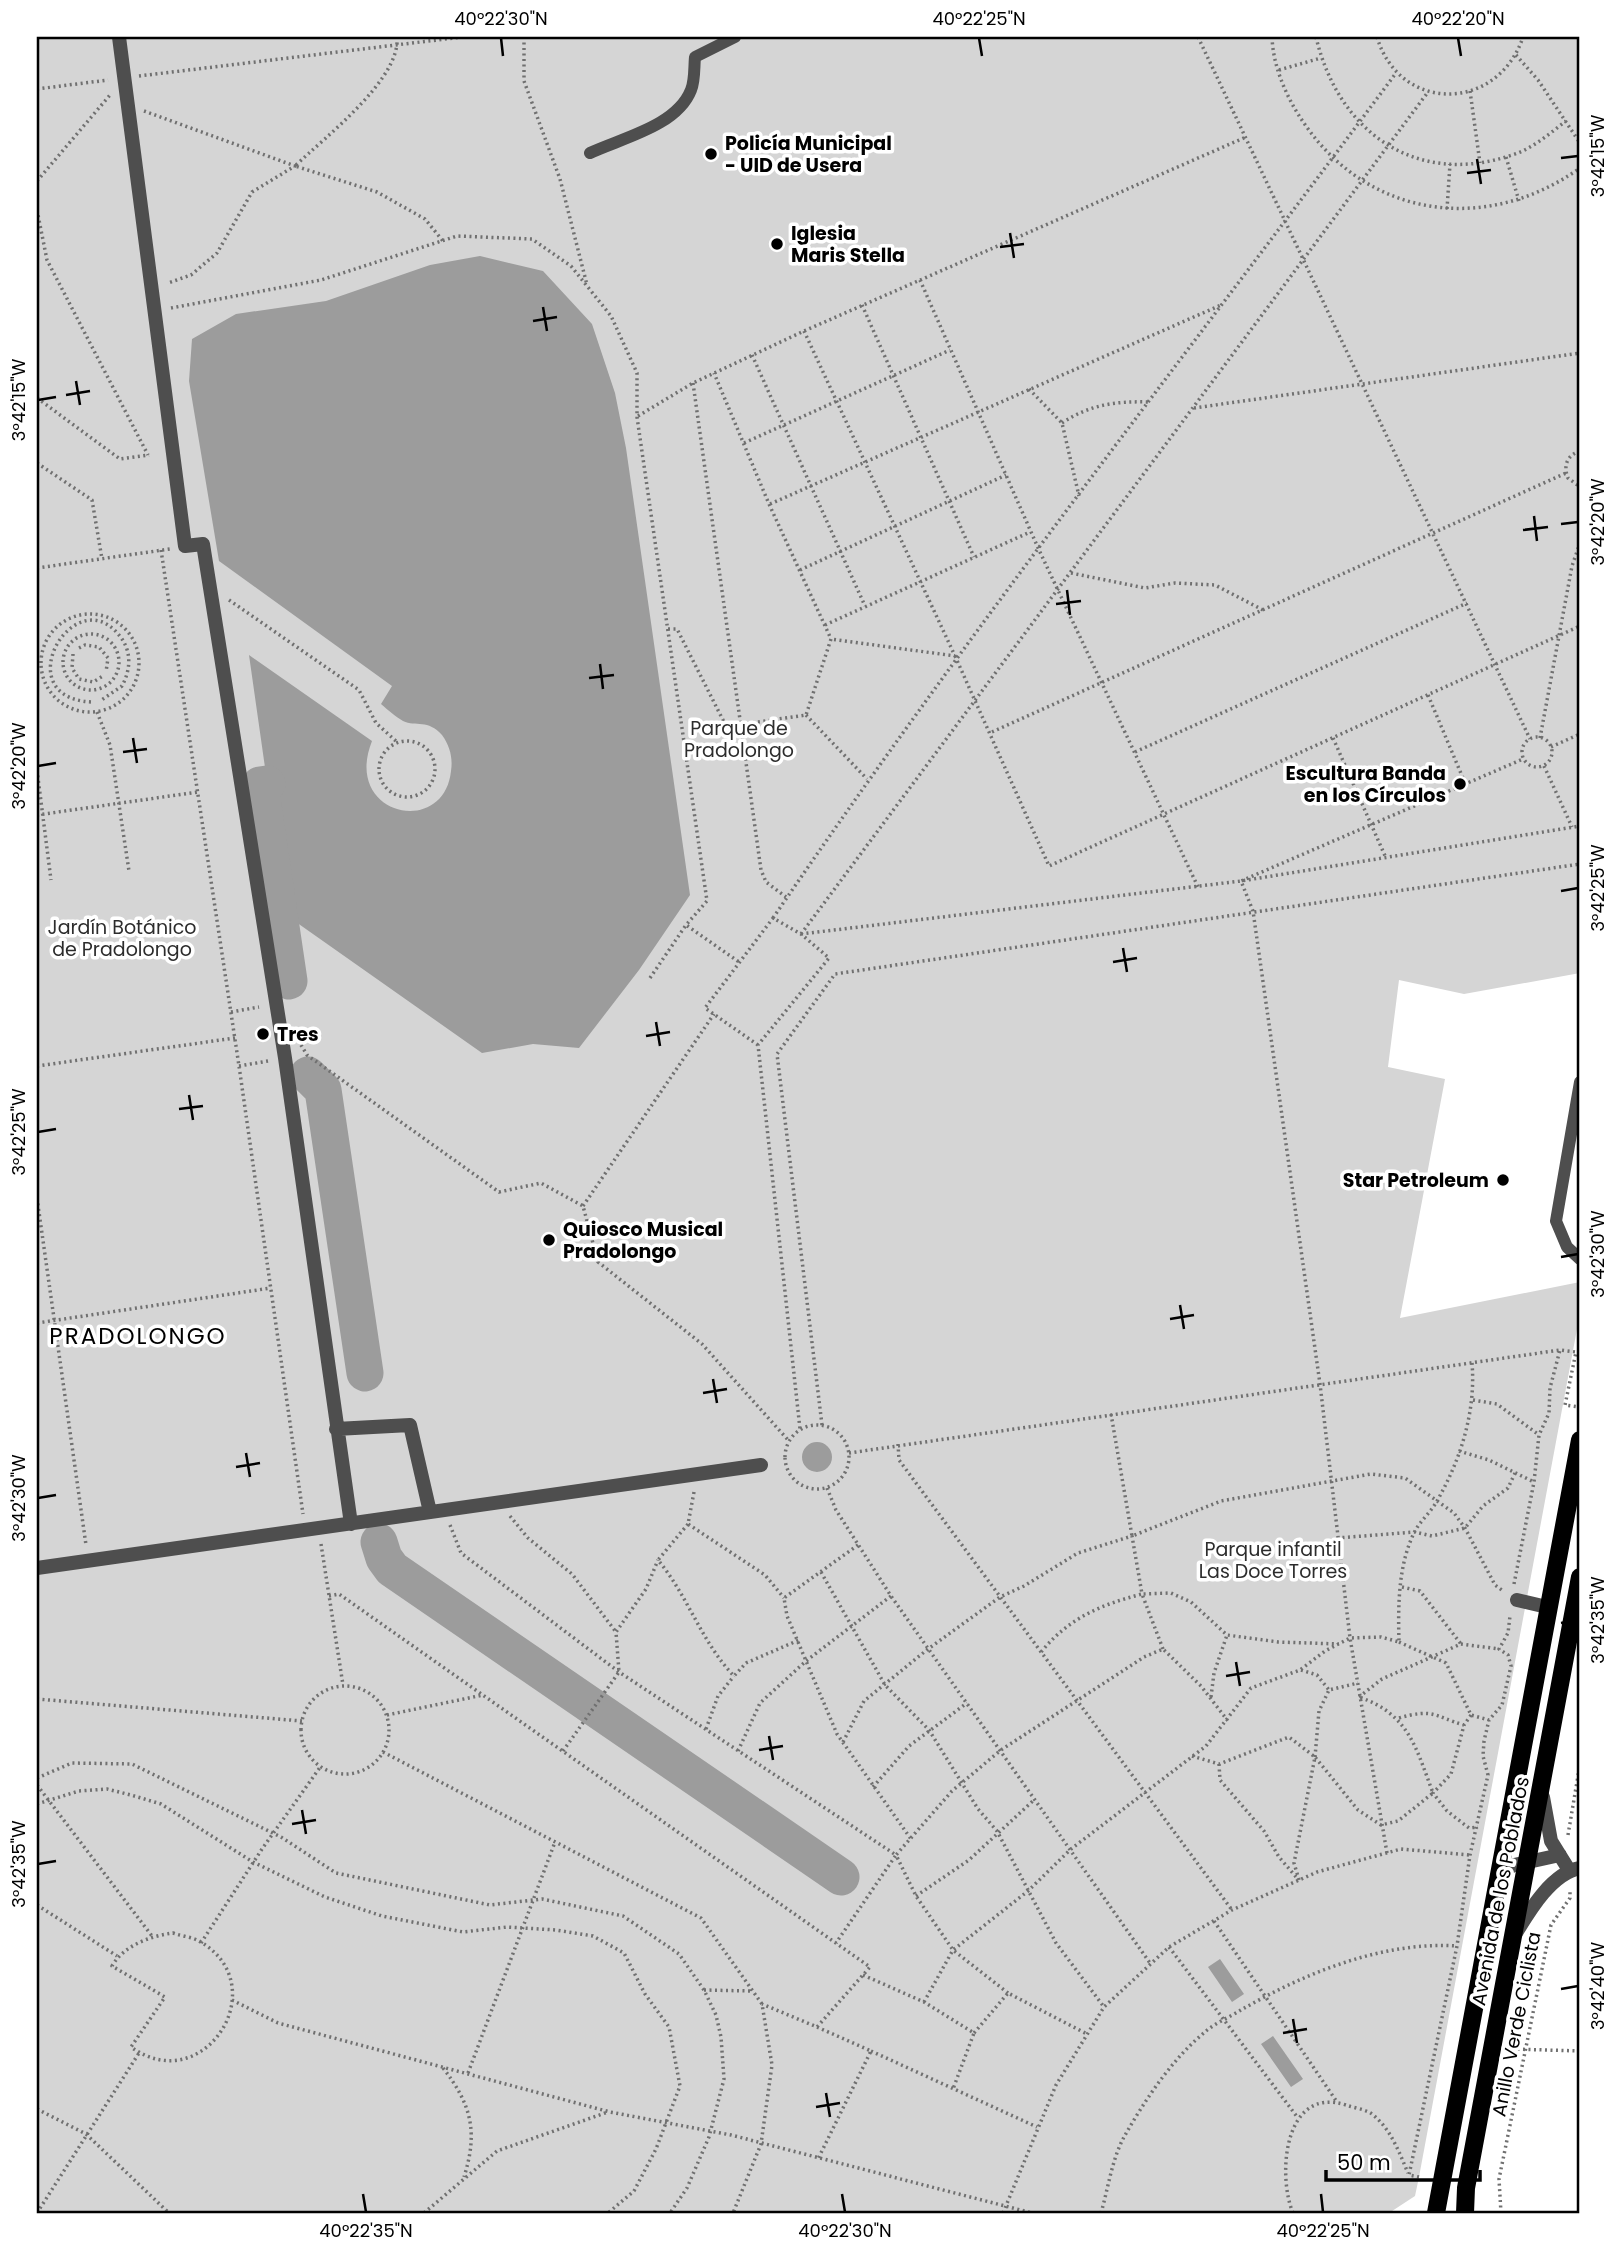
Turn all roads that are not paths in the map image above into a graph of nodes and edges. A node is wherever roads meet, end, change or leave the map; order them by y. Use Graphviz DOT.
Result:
graph roads {
  1 [pos="119,37"];
  2 [pos="735,37"];
  3 [pos="590,153"];
  4 [pos="1580,1082"];
  5 [pos="1580,1259"];
  6 [pos="336,1429"];
  7 [pos="1580,1440"];
  8 [pos="761,1465"];
  9 [pos="430,1512"];
  10 [pos="351,1524"];
  11 [pos="37,1568"];
  12 [pos="1580,1577"];
  13 [pos="1517,1600"];
  14 [pos="1547,1608"];
  15 [pos="1543,1778"];
  16 [pos="1560,1855"];
  17 [pos="1527,1862"];
  18 [pos="1575,1869"];
  19 [pos="1498,1873"];
  20 [pos="1513,1938"];
  21 [pos="1436,2213"];
  22 [pos="1465,2213"];
  1 -- 6 [label="street"];
  2 -- 3 [label="lane"];
  4 -- 5 [label="lane"];
  6 -- 9 [label="street"];
  6 -- 10 [label="street"];
  7 -- 14 [label="main road, Avenida de los Poblados"];
  8 -- 9 [label="street"];
  9 -- 10 [label="street"];
  10 -- 11 [label="street"];
  12 -- 15 [label="main road, Avenida de los Poblados"];
  13 -- 14 [label="street"];
  14 -- 19 [label="main road, Avenida de los Poblados"];
  15 -- 16 [label="street"];
  15 -- 17 [label="main road, Avenida de los Poblados"];
  16 -- 17 [label="street"];
  16 -- 18 [label="street"];
  17 -- 19 [label="street"];
  17 -- 20 [label="main road, Avenida de los Poblados"];
  18 -- 20 [label="street"];
  19 -- 21 [label="main road, Avenida de los Poblados"];
  20 -- 22 [label="main road, Avenida de los Poblados"];
}
